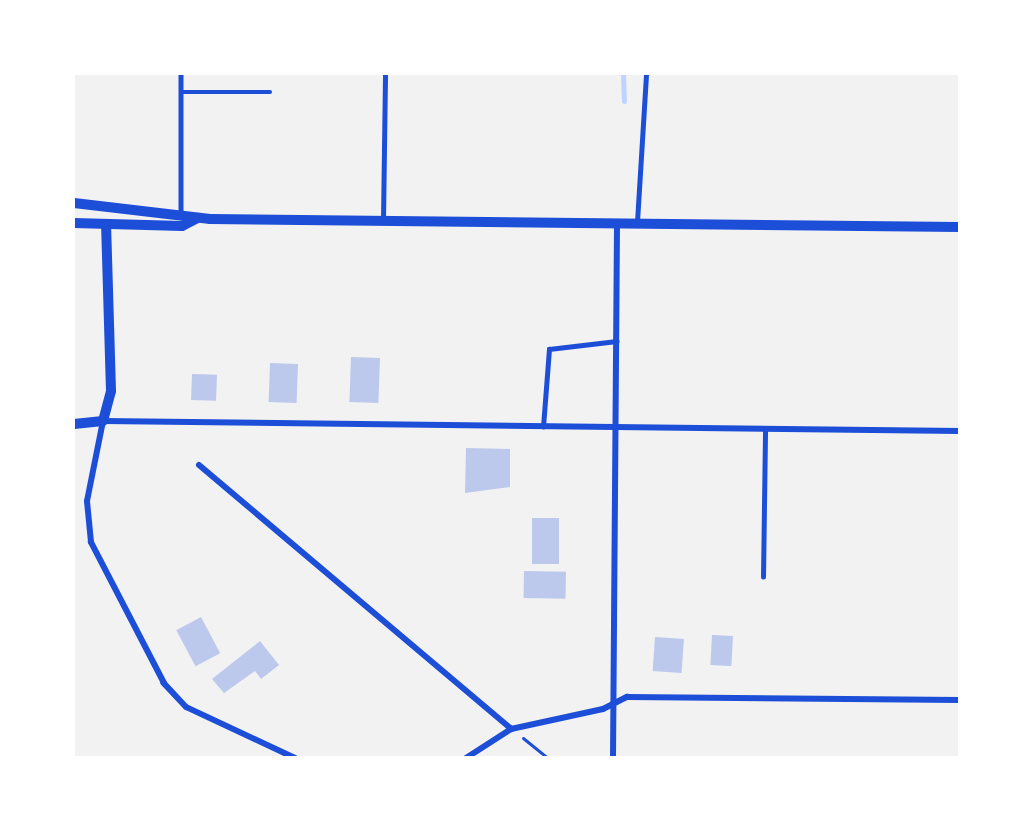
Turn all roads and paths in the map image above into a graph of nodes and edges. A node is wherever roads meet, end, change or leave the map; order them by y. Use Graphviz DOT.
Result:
graph roads {
  1 [pos="181,74"];
  2 [pos="385,74"];
  3 [pos="646,74"];
  4 [pos="181,92"];
  5 [pos="270,92"];
  6 [pos="74,203"];
  7 [pos="181,212"];
  8 [pos="198,218"];
  9 [pos="74,223"];
  10 [pos="383,223"];
  11 [pos="637,224"];
  12 [pos="105,225"];
  13 [pos="617,225"];
  14 [pos="182,226"];
  15 [pos="960,227"];
  16 [pos="617,341"];
  17 [pos="103,421"];
  18 [pos="74,424"];
  19 [pos="543,427"];
  20 [pos="616,429"];
  21 [pos="765,430"];
  22 [pos="960,431"];
  23 [pos="199,465"];
  24 [pos="763,577"];
  25 [pos="960,700"];
  26 [pos="613,704"];
  27 [pos="511,729"];
  28 [pos="295,758"];
  29 [pos="466,758"];
  30 [pos="548,758"];
  31 [pos="613,758"];
  1 -- 4 [label="lane"];
  2 -- 10 [label="lane"];
  3 -- 11 [label="lane"];
  4 -- 5 [label="lane"];
  4 -- 7 [label="lane"];
  6 -- 7 [label="street"];
  7 -- 8 [label="street"];
  7 -- 14 [label="lane"];
  8 -- 10 [label="street"];
  8 -- 14 [label="street"];
  9 -- 12 [label="street"];
  10 -- 13 [label="street"];
  11 -- 13 [label="street"];
  11 -- 15 [label="street"];
  12 -- 14 [label="street"];
  12 -- 17 [label="street"];
  13 -- 16 [label="street"];
  16 -- 19 [label="lane"];
  16 -- 20 [label="street"];
  17 -- 18 [label="street"];
  17 -- 19 [label="street"];
  17 -- 28 [label="street"];
  19 -- 20 [label="street"];
  20 -- 21 [label="street"];
  20 -- 26 [label="street"];
  21 -- 22 [label="street"];
  21 -- 24 [label="lane"];
  23 -- 27 [label="street"];
  25 -- 26 [label="street"];
  26 -- 27 [label="street"];
  26 -- 31 [label="street"];
  27 -- 29 [label="street"];
  27 -- 30 [label="path"];
}
